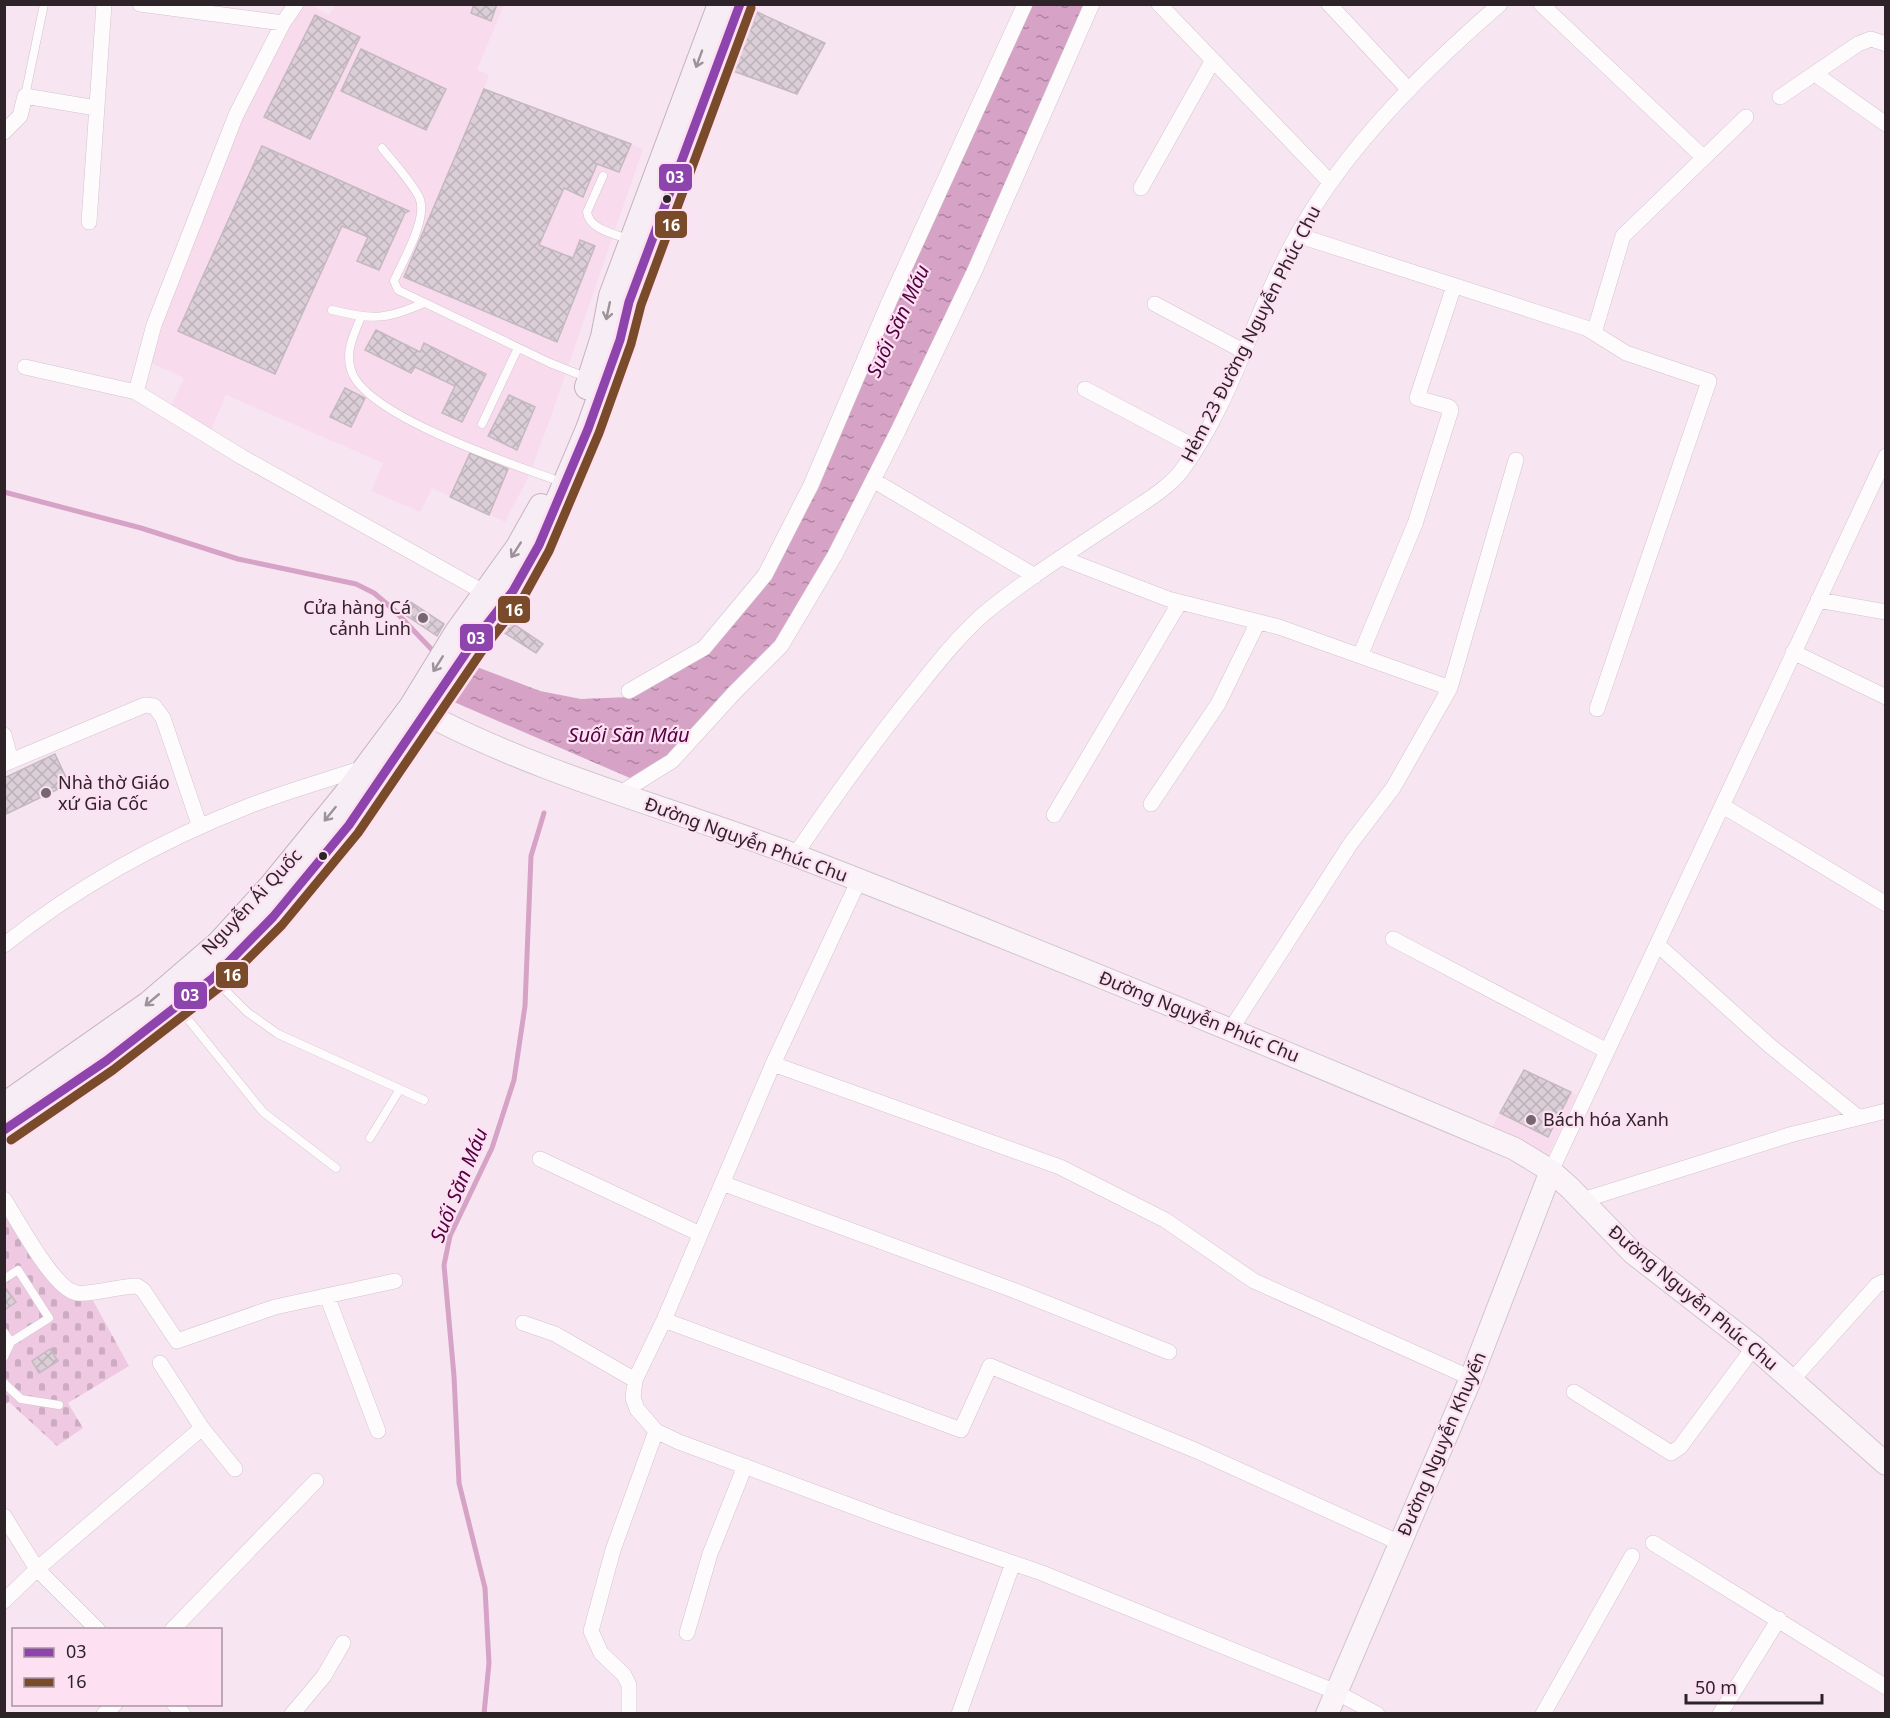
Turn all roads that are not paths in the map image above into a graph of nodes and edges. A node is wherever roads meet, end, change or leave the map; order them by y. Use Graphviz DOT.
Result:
graph roads {
  1 [pos="44,4"];
  2 [pos="104,4"];
  3 [pos="141,4"];
  4 [pos="296,4"];
  5 [pos="720,4"];
  6 [pos="740,4"];
  7 [pos="1025,4"];
  8 [pos="1092,4"];
  9 [pos="1159,4"];
  10 [pos="1329,4"];
  11 [pos="1500,4"];
  12 [pos="1541,4"];
  13 [pos="283,22"];
  14 [pos="1886,44"];
  15 [pos="1213,60"];
  16 [pos="1815,74"];
  17 [pos="1409,90"];
  18 [pos="26,96"];
  19 [pos="1780,97"];
  20 [pos="96,108"];
  21 [pos="1746,117"];
  22 [pos="1886,124"];
  23 [pos="4,132"];
  24 [pos="382,148"];
  25 [pos="1703,157"];
  26 [pos="603,176"];
  27 [pos="1330,182"];
  28 [pos="1141,188"];
  29 [pos="89,222"];
  30 [pos="1297,235"];
  31 [pos="639,251"];
  32 [pos="1454,286"];
  33 [pos="424,303"];
  34 [pos="1155,304"];
  35 [pos="332,310"];
  36 [pos="361,317"];
  37 [pos="1594,333"];
  38 [pos="518,348"];
  39 [pos="1245,352"];
  40 [pos="25,367"];
  41 [pos="590,378"];
  42 [pos="1085,389"];
  43 [pos="136,392"];
  44 [pos="482,424"];
  45 [pos="1197,448"];
  46 [pos="1885,457"];
  47 [pos="1516,460"];
  48 [pos="553,479"];
  49 [pos="873,480"];
  50 [pos="1062,558"];
  51 [pos="1035,576"];
  52 [pos="487,594"];
  53 [pos="1818,600"];
  54 [pos="1180,602"];
  55 [pos="1886,612"];
  56 [pos="1258,622"];
  57 [pos="465,637"];
  58 [pos="1793,652"];
  59 [pos="1360,656"];
  60 [pos="1450,688"];
  61 [pos="629,691"];
  62 [pos="1886,697"];
  63 [pos="422,705"];
  64 [pos="1597,709"];
  65 [pos="4,735"];
  66 [pos="8,763"];
  67 [pos="366,767"];
  68 [pos="619,794"];
  69 [pos="1151,804"];
  70 [pos="1723,806"];
  71 [pos="1054,815"];
  72 [pos="200,827"];
  73 [pos="795,855"];
  74 [pos="859,880"];
  75 [pos="1886,904"];
  76 [pos="1393,939"];
  77 [pos="5,944"];
  78 [pos="1658,945"];
  79 [pos="213,978"];
  80 [pos="178,1007"];
  81 [pos="1231,1029"];
  82 [pos="1607,1051"];
  83 [pos="773,1064"];
  84 [pos="400,1089"];
  85 [pos="424,1100"];
  86 [pos="4,1105"];
  87 [pos="1886,1111"];
  88 [pos="1858,1118"];
  89 [pos="4,1130"];
  90 [pos="370,1138"];
  91 [pos="540,1159"];
  92 [pos="336,1168"];
  93 [pos="1551,1171"];
  94 [pos="722,1183"];
  95 [pos="4,1199"];
  96 [pos="1583,1200"];
  97 [pos="700,1234"];
  98 [pos="4,1279"];
  99 [pos="394,1281"];
  100 [pos="1886,1284"];
  101 [pos="327,1296"];
  102 [pos="664,1320"];
  103 [pos="523,1323"];
  104 [pos="4,1332"];
  105 [pos="11,1342"];
  106 [pos="1754,1347"];
  107 [pos="1168,1352"];
  108 [pos="4,1357"];
  109 [pos="160,1363"];
  110 [pos="1471,1378"];
  111 [pos="635,1380"];
  112 [pos="1792,1380"];
  113 [pos="4,1383"];
  114 [pos="1574,1392"];
  115 [pos="59,1405"];
  116 [pos="202,1428"];
  117 [pos="378,1431"];
  118 [pos="656,1431"];
  119 [pos="1886,1464"];
  120 [pos="745,1466"];
  121 [pos="235,1469"];
  122 [pos="316,1481"];
  123 [pos="4,1516"];
  124 [pos="1400,1543"];
  125 [pos="1653,1543"];
  126 [pos="1632,1556"];
  127 [pos="1013,1563"];
  128 [pos="37,1569"];
  129 [pos="4,1601"];
  130 [pos="1779,1619"];
  131 [pos="97,1628"];
  132 [pos="173,1628"];
  133 [pos="687,1633"];
  134 [pos="343,1643"];
  135 [pos="1886,1687"];
  136 [pos="1336,1692"];
  137 [pos="292,1713"];
  138 [pos="629,1713"];
  139 [pos="959,1713"];
  140 [pos="1327,1713"];
  141 [pos="1377,1713"];
  142 [pos="1543,1713"];
  143 [pos="1720,1713"];
  1 -- 18 [label="lane"];
  2 -- 20 [label="street"];
  3 -- 13 [label="street"];
  4 -- 13 [label="street"];
  5 -- 31 [label="main road, one-way"];
  6 -- 31 [label="main road"];
  7 -- 61 [label="street"];
  8 -- 49 [label="street"];
  9 -- 15 [label="street"];
  10 -- 17 [label="street"];
  11 -- 17 [label="street, Hẻm 23 Đường Nguyễn Phúc Chu"];
  12 -- 25 [label="street"];
  13 -- 43 [label="street"];
  14 -- 16 [label="street"];
  15 -- 27 [label="street"];
  15 -- 28 [label="street"];
  16 -- 19 [label="street"];
  16 -- 22 [label="street"];
  17 -- 27 [label="street, Hẻm 23 Đường Nguyễn Phúc Chu"];
  18 -- 20 [label="street"];
  18 -- 23 [label="street"];
  20 -- 29 [label="street"];
  21 -- 25 [label="street"];
  24 -- 33 [label="lane"];
  25 -- 37 [label="street"];
  26 -- 31 [label="lane"];
  27 -- 30 [label="street, Hẻm 23 Đường Nguyễn Phúc Chu"];
  30 -- 32 [label="street"];
  30 -- 39 [label="street, Hẻm 23 Đường Nguyễn Phúc Chu"];
  31 -- 41 [label="main road, one-way"];
  31 -- 57 [label="main road"];
  32 -- 37 [label="street"];
  32 -- 59 [label="street"];
  33 -- 36 [label="lane"];
  33 -- 38 [label="lane"];
  34 -- 39 [label="street"];
  35 -- 36 [label="lane"];
  36 -- 48 [label="lane"];
  37 -- 64 [label="street"];
  38 -- 41 [label="lane"];
  38 -- 44 [label="lane"];
  39 -- 45 [label="street, Hẻm 23 Đường Nguyễn Phúc Chu"];
  40 -- 43 [label="street"];
  41 -- 48 [label="main road"];
  42 -- 45 [label="street"];
  43 -- 52 [label="street"];
  45 -- 50 [label="street, Hẻm 23 Đường Nguyễn Phúc Chu"];
  46 -- 53 [label="street"];
  47 -- 60 [label="street"];
  48 -- 52 [label="main road, one-way"];
  49 -- 51 [label="street"];
  49 -- 68 [label="street"];
  50 -- 51 [label="street, Hẻm 23 Đường Nguyễn Phúc Chu"];
  50 -- 54 [label="street"];
  51 -- 73 [label="street, Hẻm 23 Đường Nguyễn Phúc Chu"];
  52 -- 57 [label="main road"];
  53 -- 55 [label="street"];
  53 -- 58 [label="street"];
  54 -- 56 [label="street"];
  54 -- 71 [label="street"];
  56 -- 59 [label="street"];
  56 -- 69 [label="street"];
  57 -- 63 [label="main road"];
  58 -- 62 [label="street"];
  58 -- 70 [label="street"];
  59 -- 60 [label="street"];
  60 -- 81 [label="street"];
  63 -- 67 [label="main road, Nguyễn Ái Quốc"];
  63 -- 68 [label="street, Đường Nguyễn Phúc Chu"];
  63 -- 79 [label="main road, Nguyễn Ái Quốc"];
  65 -- 66 [label="street"];
  66 -- 72 [label="street"];
  67 -- 72 [label="street"];
  67 -- 86 [label="main road, Nguyễn Ái Quốc, one-way"];
  68 -- 73 [label="street, Đường Nguyễn Phúc Chu"];
  70 -- 75 [label="street"];
  70 -- 78 [label="street"];
  72 -- 77 [label="street"];
  73 -- 74 [label="street, Đường Nguyễn Phúc Chu"];
  74 -- 81 [label="street, Đường Nguyễn Phúc Chu"];
  74 -- 83 [label="street"];
  76 -- 82 [label="street"];
  78 -- 82 [label="street"];
  78 -- 88 [label="street"];
  79 -- 80 [label="main road, Nguyễn Ái Quốc"];
  79 -- 84 [label="lane"];
  80 -- 89 [label="main road, Nguyễn Ái Quốc"];
  80 -- 92 [label="lane"];
  81 -- 93 [label="street, Đường Nguyễn Phúc Chu"];
  82 -- 93 [label="street"];
  83 -- 94 [label="street"];
  83 -- 110 [label="street"];
  84 -- 85 [label="lane"];
  84 -- 90 [label="lane"];
  87 -- 88 [label="street"];
  88 -- 96 [label="street"];
  91 -- 97 [label="street"];
  93 -- 96 [label="street, Đường Nguyễn Phúc Chu"];
  93 -- 110 [label="street, Đường Nguyễn Khuyến"];
  94 -- 97 [label="street"];
  94 -- 107 [label="street"];
  95 -- 101 [label="street"];
  96 -- 106 [label="street, Đường Nguyễn Phúc Chu"];
  97 -- 102 [label="street"];
  98 -- 105 [label="lane"];
  99 -- 101 [label="street"];
  100 -- 112 [label="street"];
  101 -- 117 [label="street"];
  102 -- 111 [label="street"];
  102 -- 124 [label="street"];
  103 -- 111 [label="street"];
  104 -- 105 [label="lane"];
  105 -- 108 [label="lane"];
  106 -- 112 [label="street, Đường Nguyễn Phúc Chu"];
  106 -- 114 [label="street"];
  109 -- 116 [label="street"];
  110 -- 124 [label="street, Đường Nguyễn Khuyến"];
  111 -- 118 [label="street"];
  112 -- 119 [label="street, Đường Nguyễn Phúc Chu"];
  113 -- 115 [label="lane"];
  116 -- 121 [label="street"];
  116 -- 128 [label="street"];
  118 -- 120 [label="street"];
  118 -- 138 [label="street"];
  120 -- 127 [label="street"];
  120 -- 133 [label="street"];
  122 -- 132 [label="street"];
  123 -- 128 [label="street"];
  124 -- 136 [label="street, Đường Nguyễn Khuyến"];
  125 -- 130 [label="street"];
  126 -- 142 [label="street"];
  127 -- 136 [label="street"];
  127 -- 139 [label="street"];
  128 -- 129 [label="street"];
  128 -- 131 [label="street"];
  130 -- 135 [label="street"];
  130 -- 143 [label="street"];
  134 -- 137 [label="street"];
  136 -- 140 [label="street, Đường Nguyễn Khuyến"];
  136 -- 141 [label="street"];
}
